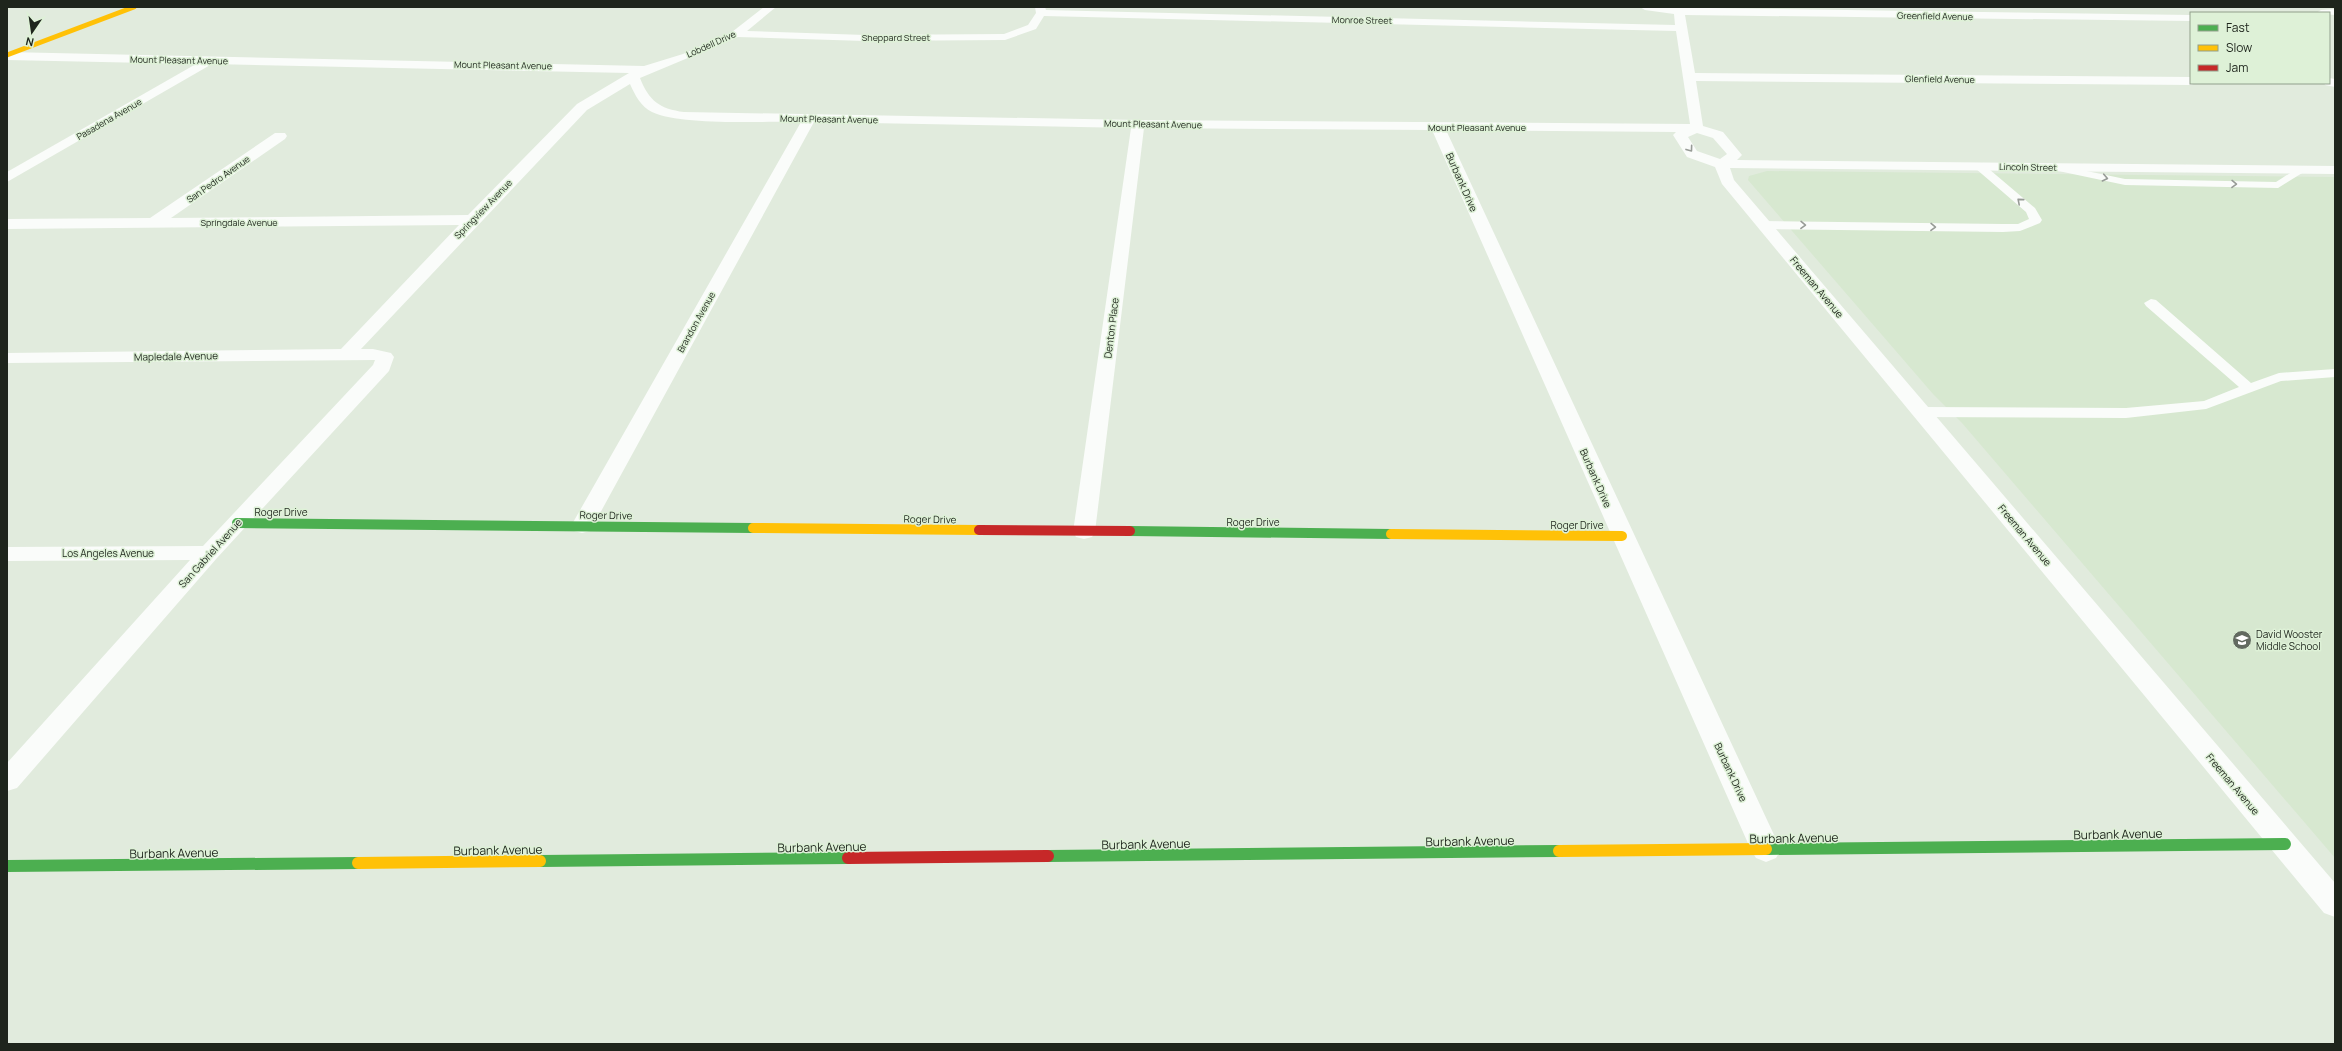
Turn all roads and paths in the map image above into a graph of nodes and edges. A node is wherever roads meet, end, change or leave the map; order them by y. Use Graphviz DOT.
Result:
graph roads {
  1 [pos="134,7"];
  2 [pos="771,7"];
  3 [pos="1645,7"];
  4 [pos="2066,7"];
  5 [pos="2328,7"];
  6 [pos="1040,10"];
  7 [pos="2335,11"];
  8 [pos="1679,12"];
  9 [pos="2086,18"];
  10 [pos="2190,18"];
  11 [pos="1683,28"];
  12 [pos="736,34"];
  13 [pos="7,56"];
  14 [pos="210,61"];
  15 [pos="639,73"];
  16 [pos="1689,77"];
  17 [pos="2190,81"];
  18 [pos="810,118"];
  19 [pos="1138,124"];
  20 [pos="1437,126"];
  21 [pos="1697,128"];
  22 [pos="280,136"];
  23 [pos="1721,164"];
  24 [pos="1979,166"];
  25 [pos="2335,170"];
  26 [pos="7,178"];
  27 [pos="472,220"];
  28 [pos="155,222"];
  29 [pos="7,224"];
  30 [pos="1764,225"];
  31 [pos="2151,303"];
  32 [pos="345,354"];
  33 [pos="7,358"];
  34 [pos="2335,373"];
  35 [pos="2248,388"];
  36 [pos="1921,412"];
  37 [pos="237,524"];
  38 [pos="582,526"];
  39 [pos="1084,532"];
  40 [pos="1622,536"];
  41 [pos="209,553"];
  42 [pos="7,554"];
  43 [pos="7,781"];
  44 [pos="2285,844"];
  45 [pos="1766,850"];
  46 [pos="7,866"];
  47 [pos="2335,904"];
  1 -- 13 [label="street"];
  2 -- 12 [label="street, Lobdell Drive"];
  3 -- 8 [label="street"];
  4 -- 9 [label="street"];
  5 -- 7 [label="street"];
  6 -- 11 [label="street, Monroe Street"];
  6 -- 12 [label="street, Sheppard Street"];
  8 -- 9 [label="street, Greenfield Avenue"];
  8 -- 11 [label="street"];
  9 -- 10 [label="street, Greenfield Avenue"];
  11 -- 16 [label="street"];
  12 -- 15 [label="street, Lobdell Drive"];
  13 -- 14 [label="street, Mount Pleasant Avenue"];
  14 -- 15 [label="street, Mount Pleasant Avenue"];
  14 -- 26 [label="street, Pasadena Avenue"];
  15 -- 18 [label="street, Mount Pleasant Avenue"];
  15 -- 27 [label="street, Springview Avenue"];
  16 -- 17 [label="street, Glenfield Avenue"];
  16 -- 21 [label="street"];
  18 -- 19 [label="street, Mount Pleasant Avenue"];
  18 -- 38 [label="street, Brandon Avenue"];
  19 -- 20 [label="street, Mount Pleasant Avenue"];
  19 -- 39 [label="street, Denton Place"];
  20 -- 21 [label="street, Mount Pleasant Avenue"];
  20 -- 40 [label="street, Burbank Drive"];
  21 -- 23 [label="street"];
  21 -- 23 [label="street, one-way"];
  22 -- 28 [label="street, San Pedro Avenue"];
  23 -- 24 [label="street, Lincoln Street"];
  23 -- 30 [label="street, Freeman Avenue"];
  24 -- 25 [label="street, Lincoln Street"];
  30 -- 24 [label="lane, one-way"];
  27 -- 28 [label="street, Springdale Avenue"];
  27 -- 32 [label="street, Springview Avenue"];
  28 -- 29 [label="street, Springdale Avenue"];
  30 -- 36 [label="street, Freeman Avenue"];
  31 -- 35 [label="lane"];
  32 -- 33 [label="street, Mapledale Avenue"];
  32 -- 37 [label="street, San Gabriel Avenue"];
  34 -- 35 [label="lane"];
  35 -- 36 [label="lane"];
  36 -- 44 [label="street, Freeman Avenue"];
  37 -- 38 [label="street, Roger Drive"];
  37 -- 41 [label="street, San Gabriel Avenue"];
  38 -- 39 [label="street, Roger Drive"];
  39 -- 40 [label="street, Roger Drive"];
  40 -- 45 [label="street, Burbank Drive"];
  41 -- 42 [label="street, Los Angeles Avenue"];
  41 -- 43 [label="street, San Gabriel Avenue"];
  44 -- 45 [label="street, Burbank Avenue"];
  44 -- 47 [label="street, Freeman Avenue"];
  45 -- 46 [label="street, Burbank Avenue"];
}
